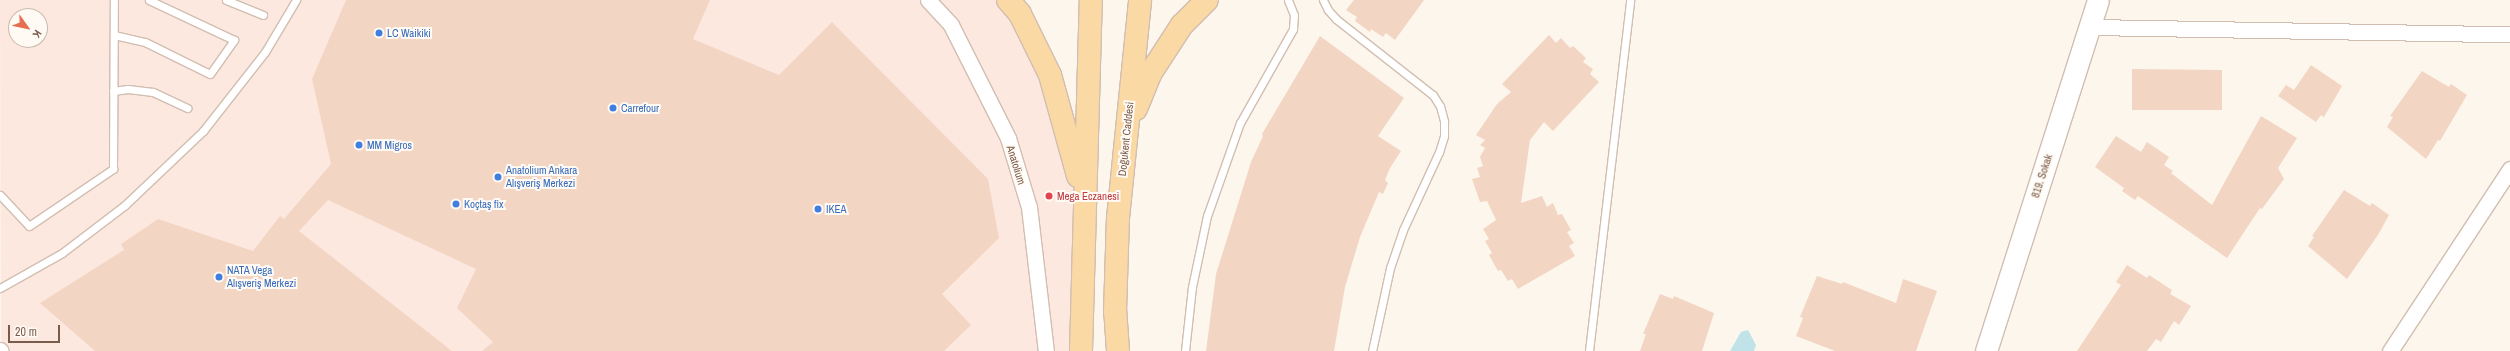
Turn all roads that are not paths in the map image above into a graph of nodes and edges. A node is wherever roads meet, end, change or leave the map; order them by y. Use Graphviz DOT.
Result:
graph roads {
  1 [pos="114,0"];
  2 [pos="149,0"];
  3 [pos="226,0"];
  4 [pos="296,0"];
  5 [pos="928,0"];
  6 [pos="1008,0"];
  7 [pos="1091,0"];
  8 [pos="1140,0"];
  9 [pos="1207,0"];
  10 [pos="1288,0"];
  11 [pos="1323,0"];
  12 [pos="1630,0"];
  13 [pos="2098,0"];
  14 [pos="263,16"];
  15 [pos="2090,27"];
  16 [pos="2510,34"];
  17 [pos="114,35"];
  18 [pos="113,91"];
  19 [pos="187,108"];
  20 [pos="2510,169"];
  21 [pos="0,195"];
  22 [pos="1085,207"];
  23 [pos="1118,218"];
  24 [pos="0,288"];
  25 [pos="1046,351"];
  26 [pos="1081,351"];
  27 [pos="1118,351"];
  28 [pos="1185,351"];
  29 [pos="1372,351"];
  30 [pos="1589,351"];
  31 [pos="1986,351"];
  32 [pos="2390,351"];
  1 -- 17 [label="lane"];
  2 -- 17 [label="lane"];
  3 -- 14 [label="lane"];
  4 -- 24 [label="lane"];
  5 -- 25 [label="street, Anatolium"];
  6 -- 22 [label="main road"];
  7 -- 22 [label="main road"];
  8 -- 23 [label="main road, Doğukent Caddesi"];
  9 -- 23 [label="main road"];
  10 -- 28 [label="lane"];
  11 -- 29 [label="lane"];
  12 -- 30 [label="lane"];
  13 -- 15 [label="street, 819. Sokak"];
  15 -- 16 [label="street"];
  15 -- 31 [label="street, 819. Sokak"];
  17 -- 18 [label="lane"];
  18 -- 19 [label="lane"];
  18 -- 21 [label="lane"];
  20 -- 32 [label="street"];
  22 -- 26 [label="main road"];
  23 -- 27 [label="main road, Doğukent Caddesi"];
}
